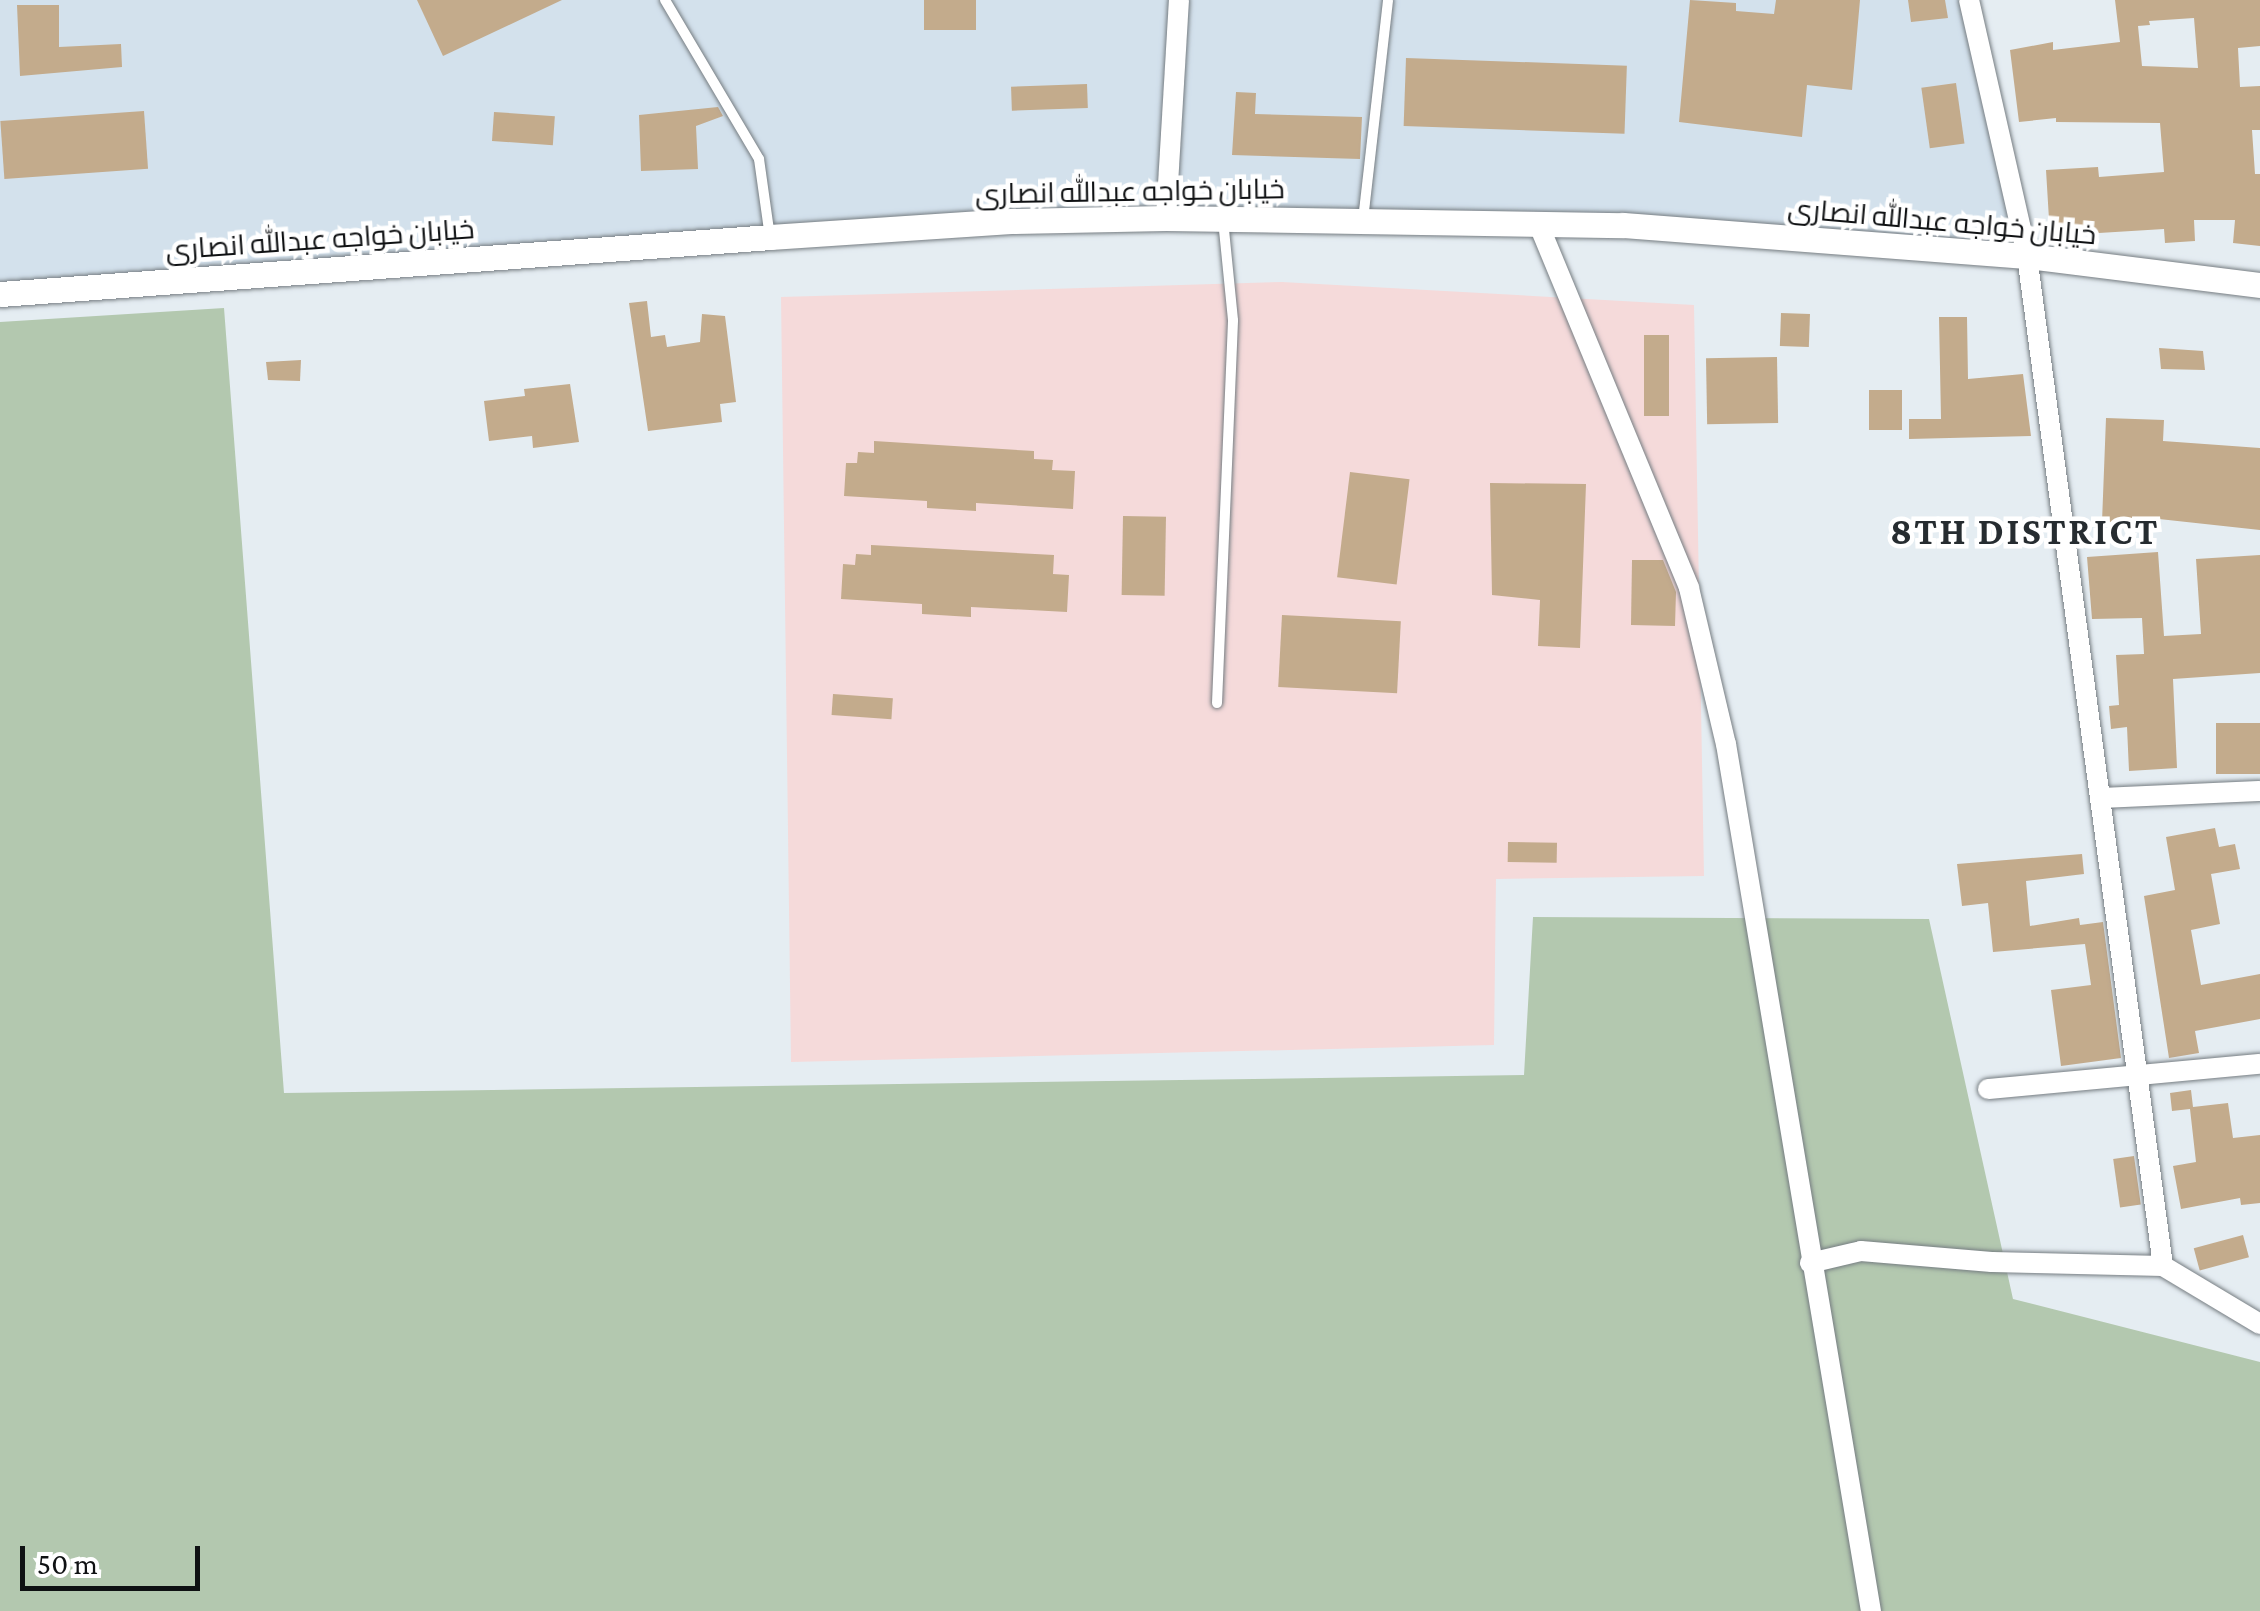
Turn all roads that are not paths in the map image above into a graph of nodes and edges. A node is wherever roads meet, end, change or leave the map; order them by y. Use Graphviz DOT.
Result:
graph roads {
  1 [pos="665,0"];
  2 [pos="1180,0"];
  3 [pos="1388,0"];
  4 [pos="1968,0"];
  5 [pos="1166,218"];
  6 [pos="1223,218"];
  7 [pos="1363,220"];
  8 [pos="1538,223"];
  9 [pos="770,237"];
  10 [pos="2026,256"];
  11 [pos="2260,284"];
  12 [pos="0,294"];
  13 [pos="1216,703"];
  14 [pos="2260,791"];
  15 [pos="2100,798"];
  16 [pos="2260,1064"];
  17 [pos="2140,1078"];
  18 [pos="1988,1089"];
  19 [pos="1810,1263"];
  20 [pos="2162,1266"];
  21 [pos="2260,1324"];
  22 [pos="1871,1611"];
  1 -- 9 [label="lane"];
  2 -- 5 [label="street"];
  3 -- 7 [label="lane"];
  4 -- 10 [label="street"];
  5 -- 6 [label="street, خیابان خواجه عبدالله انصاری"];
  5 -- 9 [label="street, خیابان خواجه عبدالله انصاری"];
  6 -- 7 [label="street, خیابان خواجه عبدالله انصاری"];
  6 -- 13 [label="lane"];
  7 -- 8 [label="street, خیابان خواجه عبدالله انصاری"];
  8 -- 10 [label="street, خیابان خواجه عبدالله انصاری"];
  8 -- 19 [label="street"];
  9 -- 12 [label="street, خیابان خواجه عبدالله انصاری"];
  10 -- 11 [label="street, خیابان خواجه عبدالله انصاری"];
  10 -- 15 [label="street"];
  14 -- 15 [label="street"];
  15 -- 17 [label="street"];
  16 -- 17 [label="street"];
  17 -- 18 [label="street"];
  17 -- 20 [label="street"];
  19 -- 20 [label="street"];
  19 -- 22 [label="street"];
  20 -- 21 [label="street"];
}
